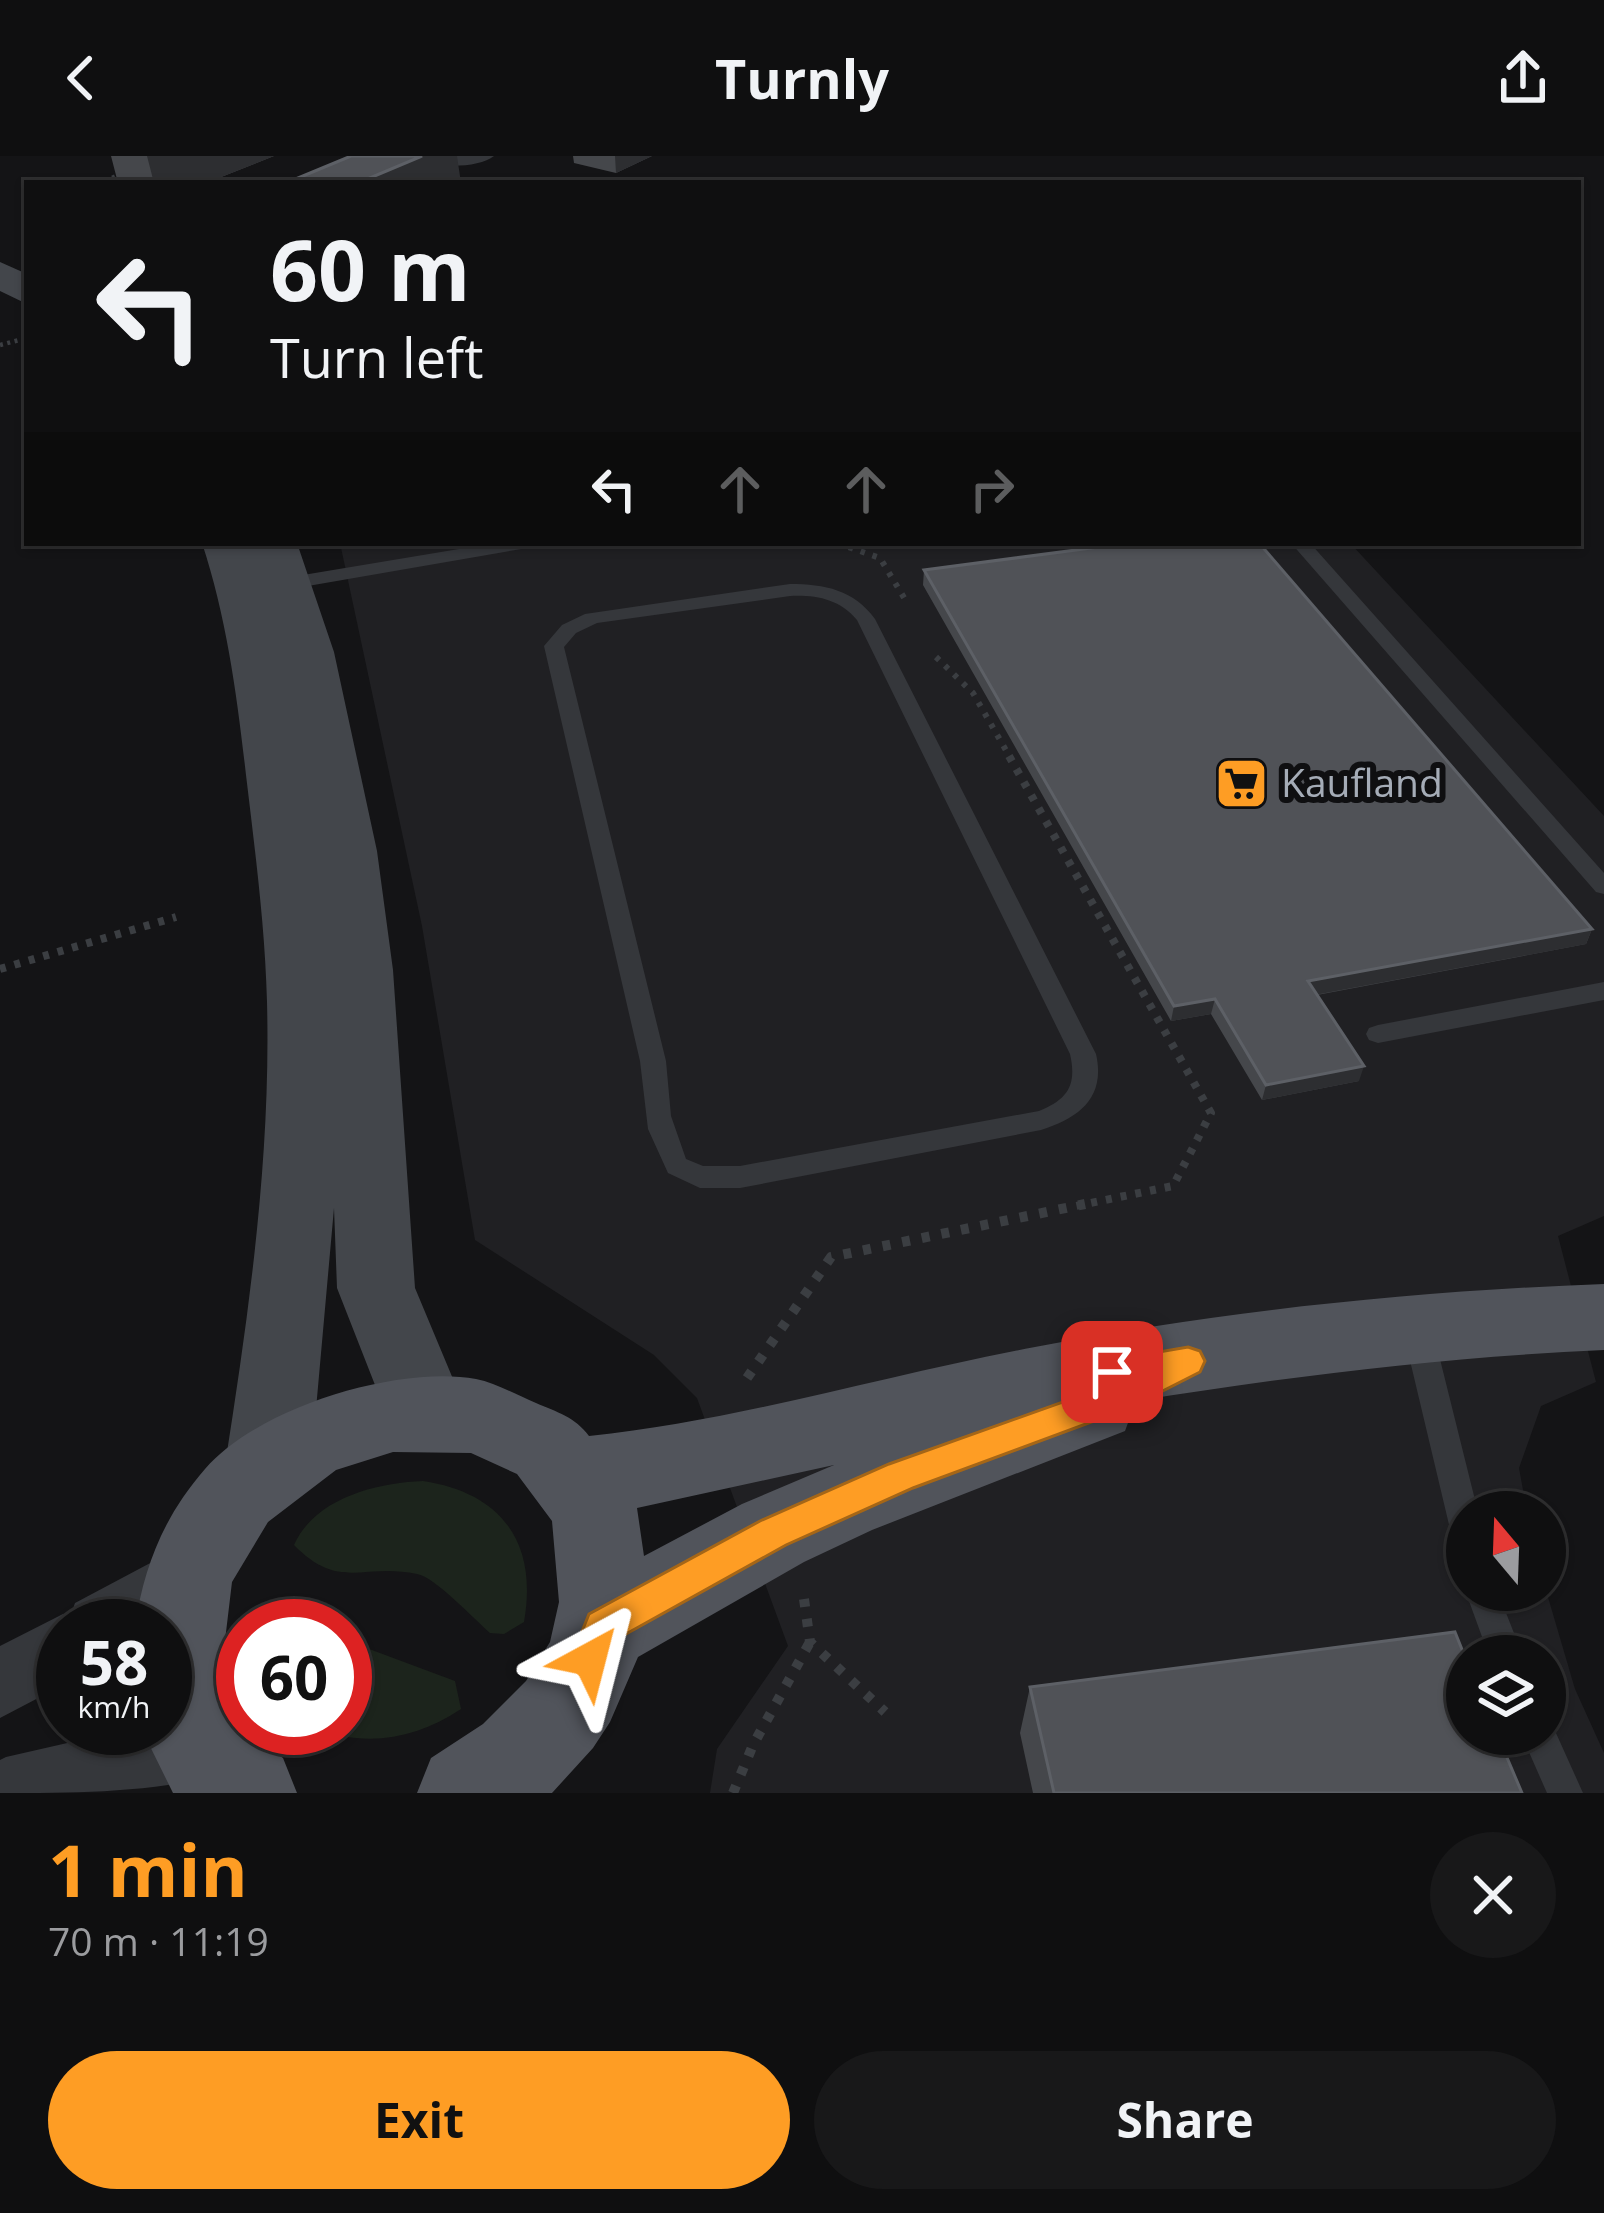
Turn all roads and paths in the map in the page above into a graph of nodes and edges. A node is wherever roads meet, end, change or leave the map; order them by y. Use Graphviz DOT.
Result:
graph roads {
  1 [pos="482,156"];
  2 [pos="413,157"];
  3 [pos="138,168"];
  4 [pos="106,180"];
  5 [pos="492,546"];
  6 [pos="1303,546"];
  7 [pos="257,566"];
  8 [pos="1604,886"];
  9 [pos="176,917"];
  10 [pos="0,969"];
  11 [pos="1052,990"];
  12 [pos="1604,991"];
  13 [pos="1378,1034"];
  14 [pos="1604,1317"];
  15 [pos="1417,1326"];
  16 [pos="1188,1361"];
  17 [pos="424,1410"];
  18 [pos="268,1465"];
  19 [pos="574,1476"];
  20 [pos="1457,1491"];
  21 [pos="186,1575"];
  22 [pos="145,1599"];
  23 [pos="603,1627"];
  24 [pos="810,1642"];
  25 [pos="36,1663"];
  26 [pos="0,1684"];
  27 [pos="1549,1755"];
  28 [pos="224,1771"];
  29 [pos="6,1793"];
  30 [pos="469,1793"];
  31 [pos="733,1793"];
  32 [pos="1565,1793"];
  1 -- 2 [label="street"];
  3 -- 4 [label="path"];
  5 -- 7 [label="lane"];
  6 -- 8 [label="lane"];
  7 -- 17 [label="main road"];
  7 -- 18 [label="main road"];
  9 -- 10 [label="path"];
  11 -- 11 [label="lane"];
  12 -- 13 [label="lane"];
  14 -- 15 [label="main road"];
  15 -- 16 [label="main road"];
  15 -- 20 [label="lane"];
  16 -- 19 [label="main road"];
  16 -- 23 [label="main road"];
  17 -- 18 [label="main road"];
  17 -- 19 [label="main road"];
  18 -- 21 [label="main road"];
  19 -- 23 [label="main road"];
  21 -- 22 [label="street"];
  21 -- 28 [label="main road"];
  23 -- 30 [label="main road"];
  24 -- 31 [label="path"];
  25 -- 26 [label="street"];
  27 -- 32 [label="lane"];
  28 -- 29 [label="street"];
}
